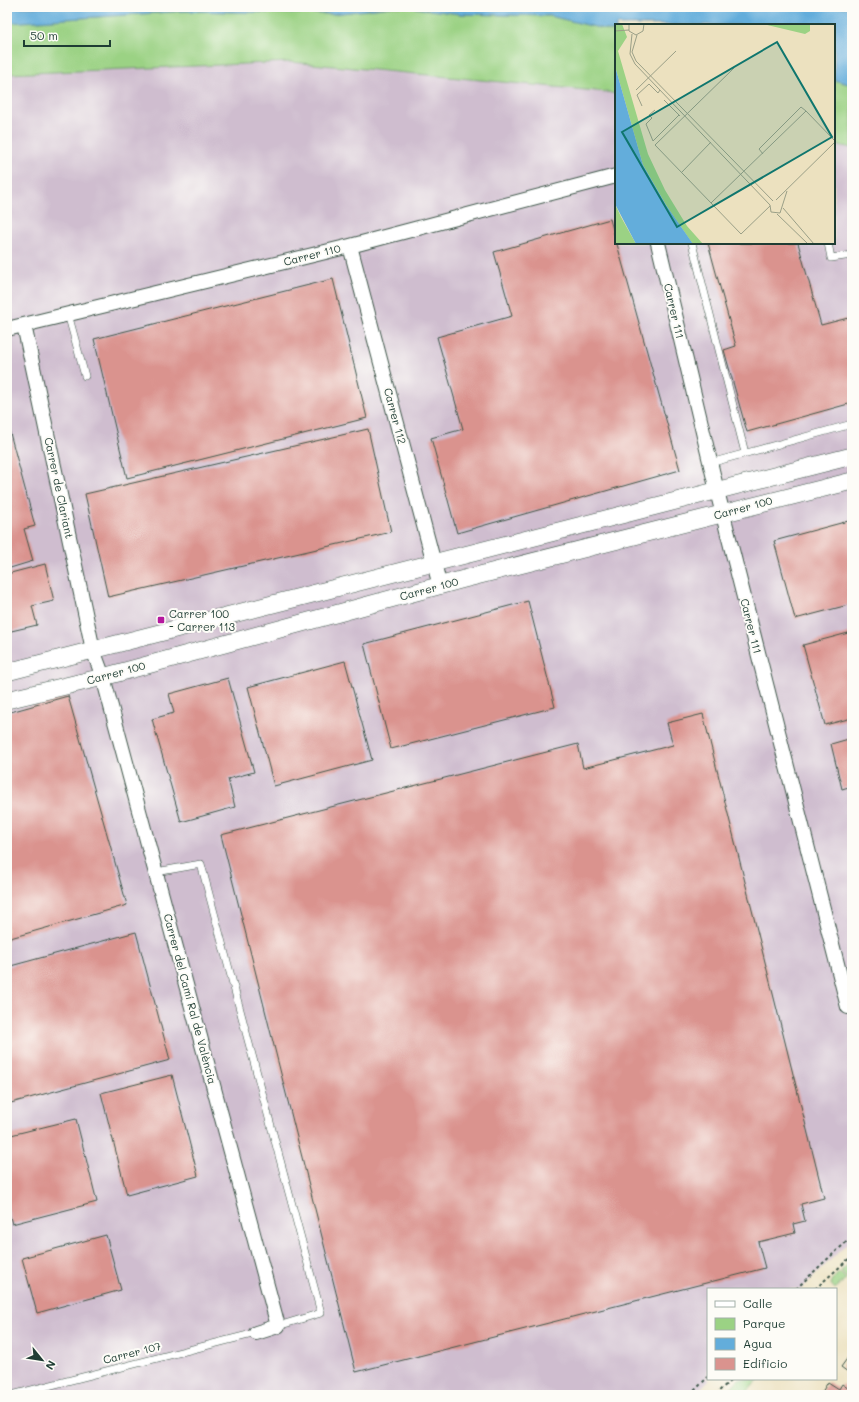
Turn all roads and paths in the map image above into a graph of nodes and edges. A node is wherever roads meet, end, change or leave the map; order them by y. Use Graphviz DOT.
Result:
graph roads {
  1 [pos="615,176"];
  2 [pos="658,244"];
  3 [pos="692,244"];
  4 [pos="828,244"];
  5 [pos="350,246"];
  6 [pos="852,255"];
  7 [pos="68,314"];
  8 [pos="24,325"];
  9 [pos="7,329"];
  10 [pos="85,376"];
  11 [pos="852,424"];
  12 [pos="745,453"];
  13 [pos="852,456"];
  14 [pos="710,463"];
  15 [pos="852,481"];
  16 [pos="717,491"];
  17 [pos="723,513"];
  18 [pos="434,563"];
  19 [pos="440,586"];
  20 [pos="93,650"];
  21 [pos="7,672"];
  22 [pos="103,677"];
  23 [pos="7,700"];
  24 [pos="156,872"];
  25 [pos="848,1008"];
  26 [pos="852,1237"];
  27 [pos="852,1256"];
  28 [pos="797,1288"];
  29 [pos="816,1288"];
  30 [pos="278,1326"];
  31 [pos="256,1333"];
  32 [pos="707,1378"];
  33 [pos="731,1380"];
  34 [pos="12,1395"];
  35 [pos="690,1395"];
  36 [pos="715,1395"];
  1 -- 5 [label="street, Carrer 110"];
  2 -- 14 [label="street, Carrer 111"];
  3 -- 12 [label="lane"];
  4 -- 6 [label="lane"];
  5 -- 7 [label="street, Carrer 110"];
  5 -- 18 [label="street, Carrer 112"];
  7 -- 8 [label="street, Carrer 110"];
  7 -- 10 [label="lane"];
  8 -- 9 [label="street, Carrer 110"];
  8 -- 20 [label="street, Carrer de Clariant"];
  11 -- 12 [label="lane"];
  12 -- 14 [label="lane"];
  13 -- 16 [label="street"];
  14 -- 16 [label="street, Carrer 111"];
  15 -- 17 [label="street, Carrer 100"];
  16 -- 17 [label="street, Carrer 111"];
  16 -- 18 [label="street"];
  17 -- 19 [label="street, Carrer 100"];
  17 -- 25 [label="street, Carrer 111"];
  18 -- 19 [label="street, Carrer 112"];
  18 -- 20 [label="street"];
  19 -- 22 [label="street, Carrer 100"];
  20 -- 21 [label="street"];
  20 -- 22 [label="street, Carrer del Camí Ral de València"];
  22 -- 23 [label="street, Carrer 100"];
  22 -- 24 [label="street, Carrer del Camí Ral de València"];
  24 -- 30 [label="street, Carrer del Camí Ral de València"];
  24 -- 30 [label="lane"];
  26 -- 28 [label="path"];
  27 -- 29 [label="path"];
  30 -- 31 [label="street"];
  31 -- 34 [label="lane, Carrer 107"];
  32 -- 35 [label="path"];
  33 -- 36 [label="path"];
}
